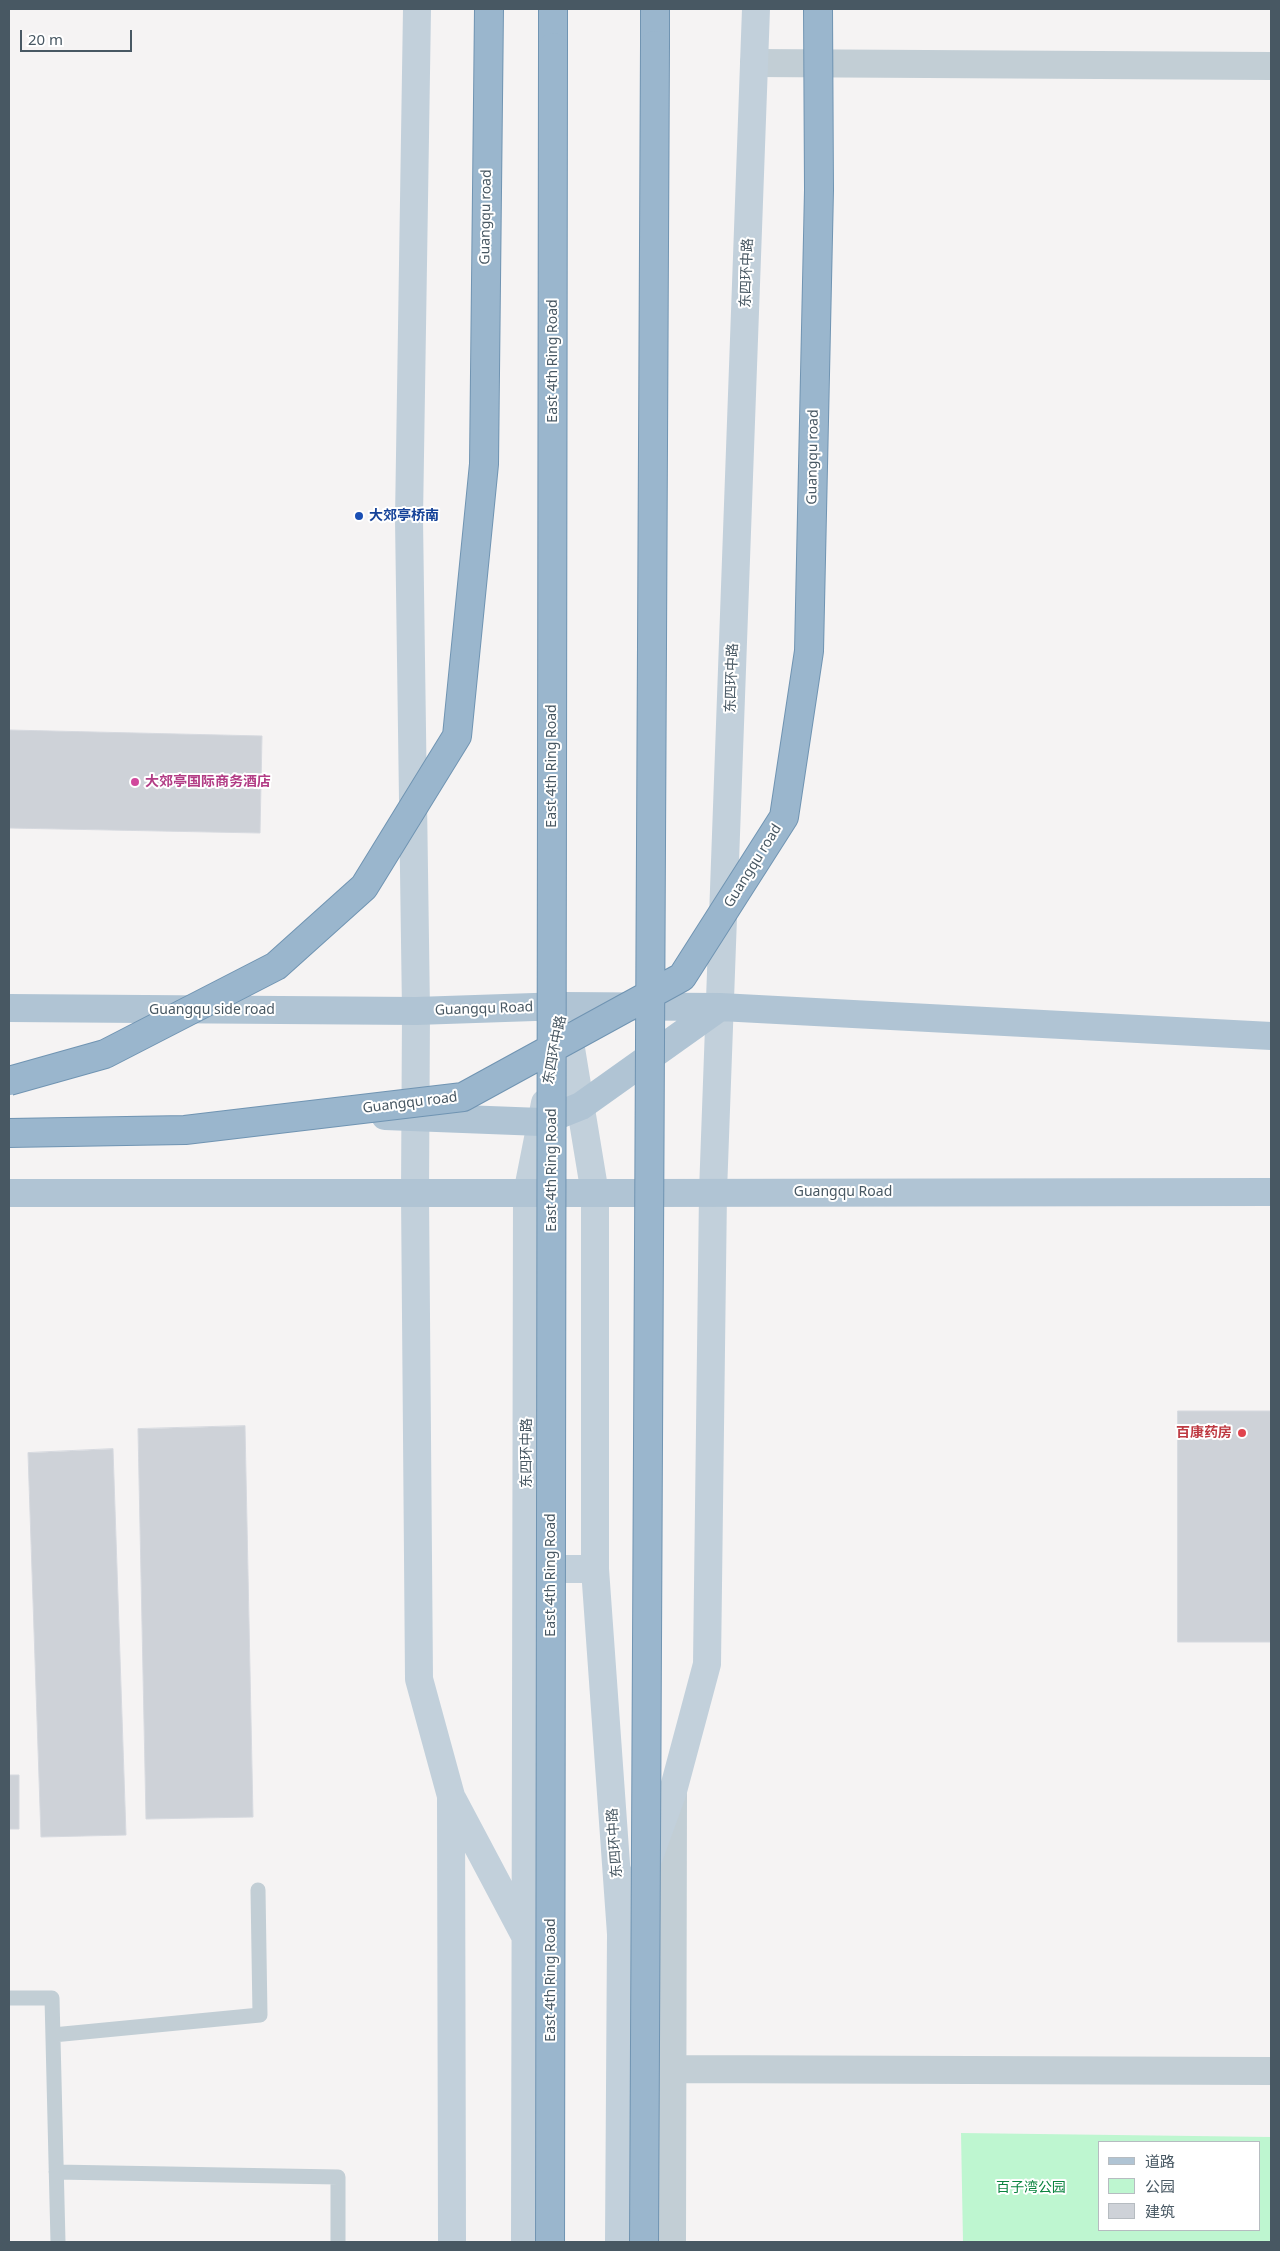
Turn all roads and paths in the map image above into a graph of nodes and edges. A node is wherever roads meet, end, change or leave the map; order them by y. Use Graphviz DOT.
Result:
graph roads {
  1 [pos="417,9"];
  2 [pos="488,9"];
  3 [pos="553,9"];
  4 [pos="654,9"];
  5 [pos="756,9"];
  6 [pos="818,9"];
  7 [pos="754,63"];
  8 [pos="1271,66"];
  9 [pos="564,1006"];
  10 [pos="720,1007"];
  11 [pos="9,1008"];
  12 [pos="416,1011"];
  13 [pos="1271,1036"];
  14 [pos="9,1081"];
  15 [pos="580,1106"];
  16 [pos="415,1115"];
  17 [pos="137,1119"];
  18 [pos="9,1121"];
  19 [pos="541,1122"];
  20 [pos="9,1132"];
  21 [pos="9,1149"];
  22 [pos="713,1192"];
  23 [pos="1271,1192"];
  24 [pos="9,1193"];
  25 [pos="415,1194"];
  26 [pos="527,1194"];
  27 [pos="595,1194"];
  28 [pos="526,1569"];
  29 [pos="594,1569"];
  30 [pos="673,1791"];
  31 [pos="451,1796"];
  32 [pos="258,1890"];
  33 [pos="621,1934"];
  34 [pos="526,1938"];
  35 [pos="9,1998"];
  36 [pos="53,2035"];
  37 [pos="672,2068"];
  38 [pos="1271,2071"];
  39 [pos="56,2172"];
  40 [pos="58,2242"];
  41 [pos="338,2242"];
  42 [pos="452,2242"];
  43 [pos="525,2242"];
  44 [pos="550,2242"];
  45 [pos="619,2242"];
  46 [pos="644,2242"];
  47 [pos="672,2242"];
  1 -- 12 [label="main road"];
  2 -- 14 [label="highway, Guangqu road, bridge"];
  3 -- 44 [label="highway, East 4th Ring Road, bridge"];
  4 -- 46 [label="highway, bridge"];
  5 -- 7 [label="main road, 东四环中路"];
  6 -- 20 [label="highway, Guangqu road, bridge"];
  7 -- 8 [label="street"];
  7 -- 10 [label="main road, 东四环中路"];
  9 -- 10 [label="main road, Guangqu Road"];
  9 -- 12 [label="main road, Guangqu Road"];
  9 -- 15 [label="main road, 东四环中路"];
  9 -- 19 [label="main road, 东四环中路"];
  10 -- 13 [label="main road, Guangqu Road"];
  10 -- 15 [label="main road"];
  10 -- 22 [label="main road, 东四环中路"];
  11 -- 12 [label="main road, Guangqu side road"];
  12 -- 16 [label="main road"];
  15 -- 19 [label="main road"];
  15 -- 27 [label="main road, 东四环中路"];
  16 -- 17 [label="main road"];
  16 -- 19 [label="main road"];
  16 -- 25 [label="main road"];
  17 -- 18 [label="main road"];
  17 -- 21 [label="main road"];
  19 -- 26 [label="main road, 东四环中路"];
  22 -- 23 [label="main road, Guangqu Road"];
  22 -- 27 [label="main road, Guangqu Road"];
  22 -- 30 [label="main road, 东四环中路"];
  24 -- 25 [label="main road"];
  25 -- 26 [label="main road, Guangqu Road"];
  25 -- 31 [label="main road"];
  26 -- 27 [label="main road, Guangqu Road"];
  26 -- 28 [label="main road, 东四环中路"];
  27 -- 29 [label="main road, 东四环中路"];
  28 -- 29 [label="main road"];
  28 -- 34 [label="main road, 东四环中路"];
  29 -- 33 [label="main road, 东四环中路"];
  30 -- 33 [label="main road"];
  30 -- 37 [label="street, 东四环中路"];
  31 -- 34 [label="main road"];
  31 -- 42 [label="main road"];
  32 -- 36 [label="lane"];
  33 -- 45 [label="main road, 东四环中路"];
  34 -- 43 [label="main road, 东四环中路"];
  35 -- 36 [label="lane"];
  36 -- 39 [label="lane"];
  37 -- 38 [label="street"];
  37 -- 47 [label="street, 东四环中路"];
  39 -- 40 [label="lane"];
  39 -- 41 [label="lane"];
}
